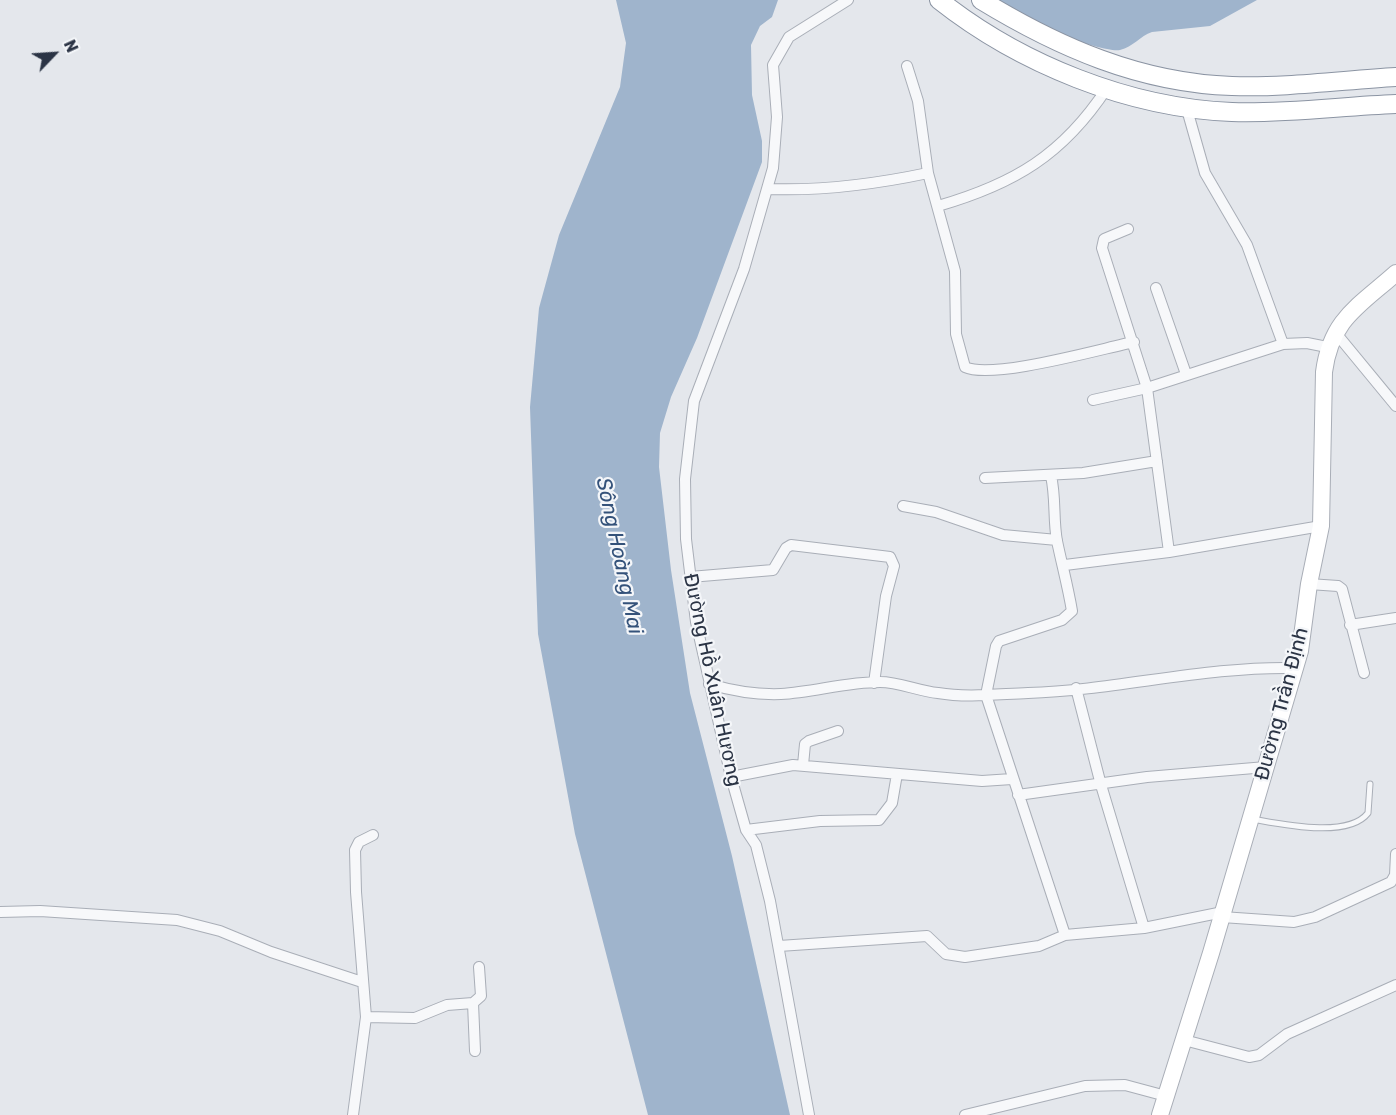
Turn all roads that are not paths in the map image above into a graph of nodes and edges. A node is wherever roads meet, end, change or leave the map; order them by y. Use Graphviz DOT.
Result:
graph roads {
  1 [pos="848,0"];
  2 [pos="939,0"];
  3 [pos="981,0"];
  4 [pos="907,66"];
  5 [pos="1396,77"];
  6 [pos="1107,88"];
  7 [pos="1396,104"];
  8 [pos="1186,106"];
  9 [pos="928,173"];
  10 [pos="768,189"];
  11 [pos="938,206"];
  12 [pos="1128,229"];
  13 [pos="1396,273"];
  14 [pos="1156,288"];
  15 [pos="1335,332"];
  16 [pos="1134,342"];
  17 [pos="1283,344"];
  18 [pos="1327,347"];
  19 [pos="1186,374"];
  20 [pos="1147,388"];
  21 [pos="1093,400"];
  22 [pos="1396,406"];
  23 [pos="1157,461"];
  24 [pos="1052,476"];
  25 [pos="985,478"];
  26 [pos="903,506"];
  27 [pos="1321,526"];
  28 [pos="1057,540"];
  29 [pos="1169,552"];
  30 [pos="1065,565"];
  31 [pos="690,577"];
  32 [pos="1309,584"];
  33 [pos="1396,618"];
  34 [pos="1350,625"];
  35 [pos="1295,668"];
  36 [pos="1364,673"];
  37 [pos="874,683"];
  38 [pos="709,684"];
  39 [pos="1076,688"];
  40 [pos="986,695"];
  41 [pos="838,731"];
  42 [pos="803,765"];
  43 [pos="1266,767"];
  44 [pos="897,774"];
  45 [pos="731,777"];
  46 [pos="1012,779"];
  47 [pos="1370,784"];
  48 [pos="1101,785"];
  49 [pos="1018,795"];
  50 [pos="1251,819"];
  51 [pos="746,830"];
  52 [pos="373,835"];
  53 [pos="1396,854"];
  54 [pos="0,912"];
  55 [pos="1222,914"];
  56 [pos="1144,928"];
  57 [pos="1065,935"];
  58 [pos="779,946"];
  59 [pos="479,967"];
  60 [pos="362,982"];
  61 [pos="1396,985"];
  62 [pos="473,1003"];
  63 [pos="366,1017"];
  64 [pos="1184,1040"];
  65 [pos="475,1051"];
  66 [pos="1166,1096"];
  67 [pos="353,1115"];
  68 [pos="810,1115"];
  69 [pos="965,1115"];
  70 [pos="1160,1115"];
  1 -- 10 [label="street, Đường Hồ Xuân Hương"];
  2 -- 6 [label="highway"];
  3 -- 5 [label="highway"];
  4 -- 9 [label="street"];
  6 -- 8 [label="highway"];
  6 -- 11 [label="street"];
  7 -- 8 [label="highway"];
  8 -- 17 [label="street"];
  9 -- 10 [label="street"];
  9 -- 11 [label="street"];
  10 -- 31 [label="street, Đường Hồ Xuân Hương"];
  11 -- 16 [label="street"];
  12 -- 16 [label="street"];
  13 -- 15 [label="main road, Đường Trần Định"];
  14 -- 19 [label="street"];
  15 -- 18 [label="main road, Đường Trần Định"];
  15 -- 22 [label="street"];
  16 -- 20 [label="street"];
  17 -- 18 [label="street"];
  17 -- 19 [label="street"];
  18 -- 27 [label="main road, Đường Trần Định"];
  19 -- 20 [label="street"];
  20 -- 21 [label="street"];
  20 -- 23 [label="street"];
  23 -- 24 [label="street"];
  23 -- 29 [label="street"];
  24 -- 25 [label="street"];
  24 -- 28 [label="street"];
  26 -- 28 [label="street"];
  27 -- 29 [label="street"];
  27 -- 32 [label="main road, Đường Trần Định"];
  28 -- 30 [label="street"];
  29 -- 30 [label="street"];
  30 -- 40 [label="street"];
  31 -- 37 [label="street"];
  31 -- 38 [label="street, Đường Hồ Xuân Hương"];
  32 -- 34 [label="street"];
  32 -- 35 [label="main road, Đường Trần Định"];
  33 -- 34 [label="street"];
  34 -- 36 [label="street"];
  35 -- 39 [label="street"];
  35 -- 43 [label="main road, Đường Trần Định"];
  37 -- 38 [label="street"];
  37 -- 40 [label="street"];
  38 -- 45 [label="street, Đường Hồ Xuân Hương"];
  39 -- 40 [label="street"];
  39 -- 48 [label="street"];
  40 -- 46 [label="street"];
  41 -- 42 [label="street"];
  42 -- 44 [label="street"];
  42 -- 45 [label="street"];
  43 -- 48 [label="street"];
  43 -- 50 [label="main road, Đường Trần Định"];
  44 -- 46 [label="street"];
  44 -- 51 [label="street"];
  45 -- 51 [label="street, Đường Hồ Xuân Hương"];
  46 -- 49 [label="street"];
  47 -- 50 [label="lane"];
  48 -- 49 [label="street"];
  48 -- 56 [label="street"];
  49 -- 57 [label="street"];
  50 -- 55 [label="main road, Đường Trần Định"];
  51 -- 58 [label="street, Đường Hồ Xuân Hương"];
  52 -- 60 [label="street"];
  53 -- 55 [label="street"];
  54 -- 60 [label="street"];
  55 -- 56 [label="street"];
  55 -- 64 [label="main road, Đường Trần Định"];
  56 -- 57 [label="street"];
  57 -- 58 [label="street"];
  58 -- 68 [label="street, Đường Hồ Xuân Hương"];
  59 -- 62 [label="street"];
  60 -- 63 [label="street"];
  61 -- 64 [label="street"];
  62 -- 63 [label="street"];
  62 -- 65 [label="street"];
  63 -- 67 [label="street"];
  64 -- 66 [label="main road, Đường Trần Định"];
  66 -- 69 [label="street"];
  66 -- 70 [label="main road, Đường Trần Định"];
}
